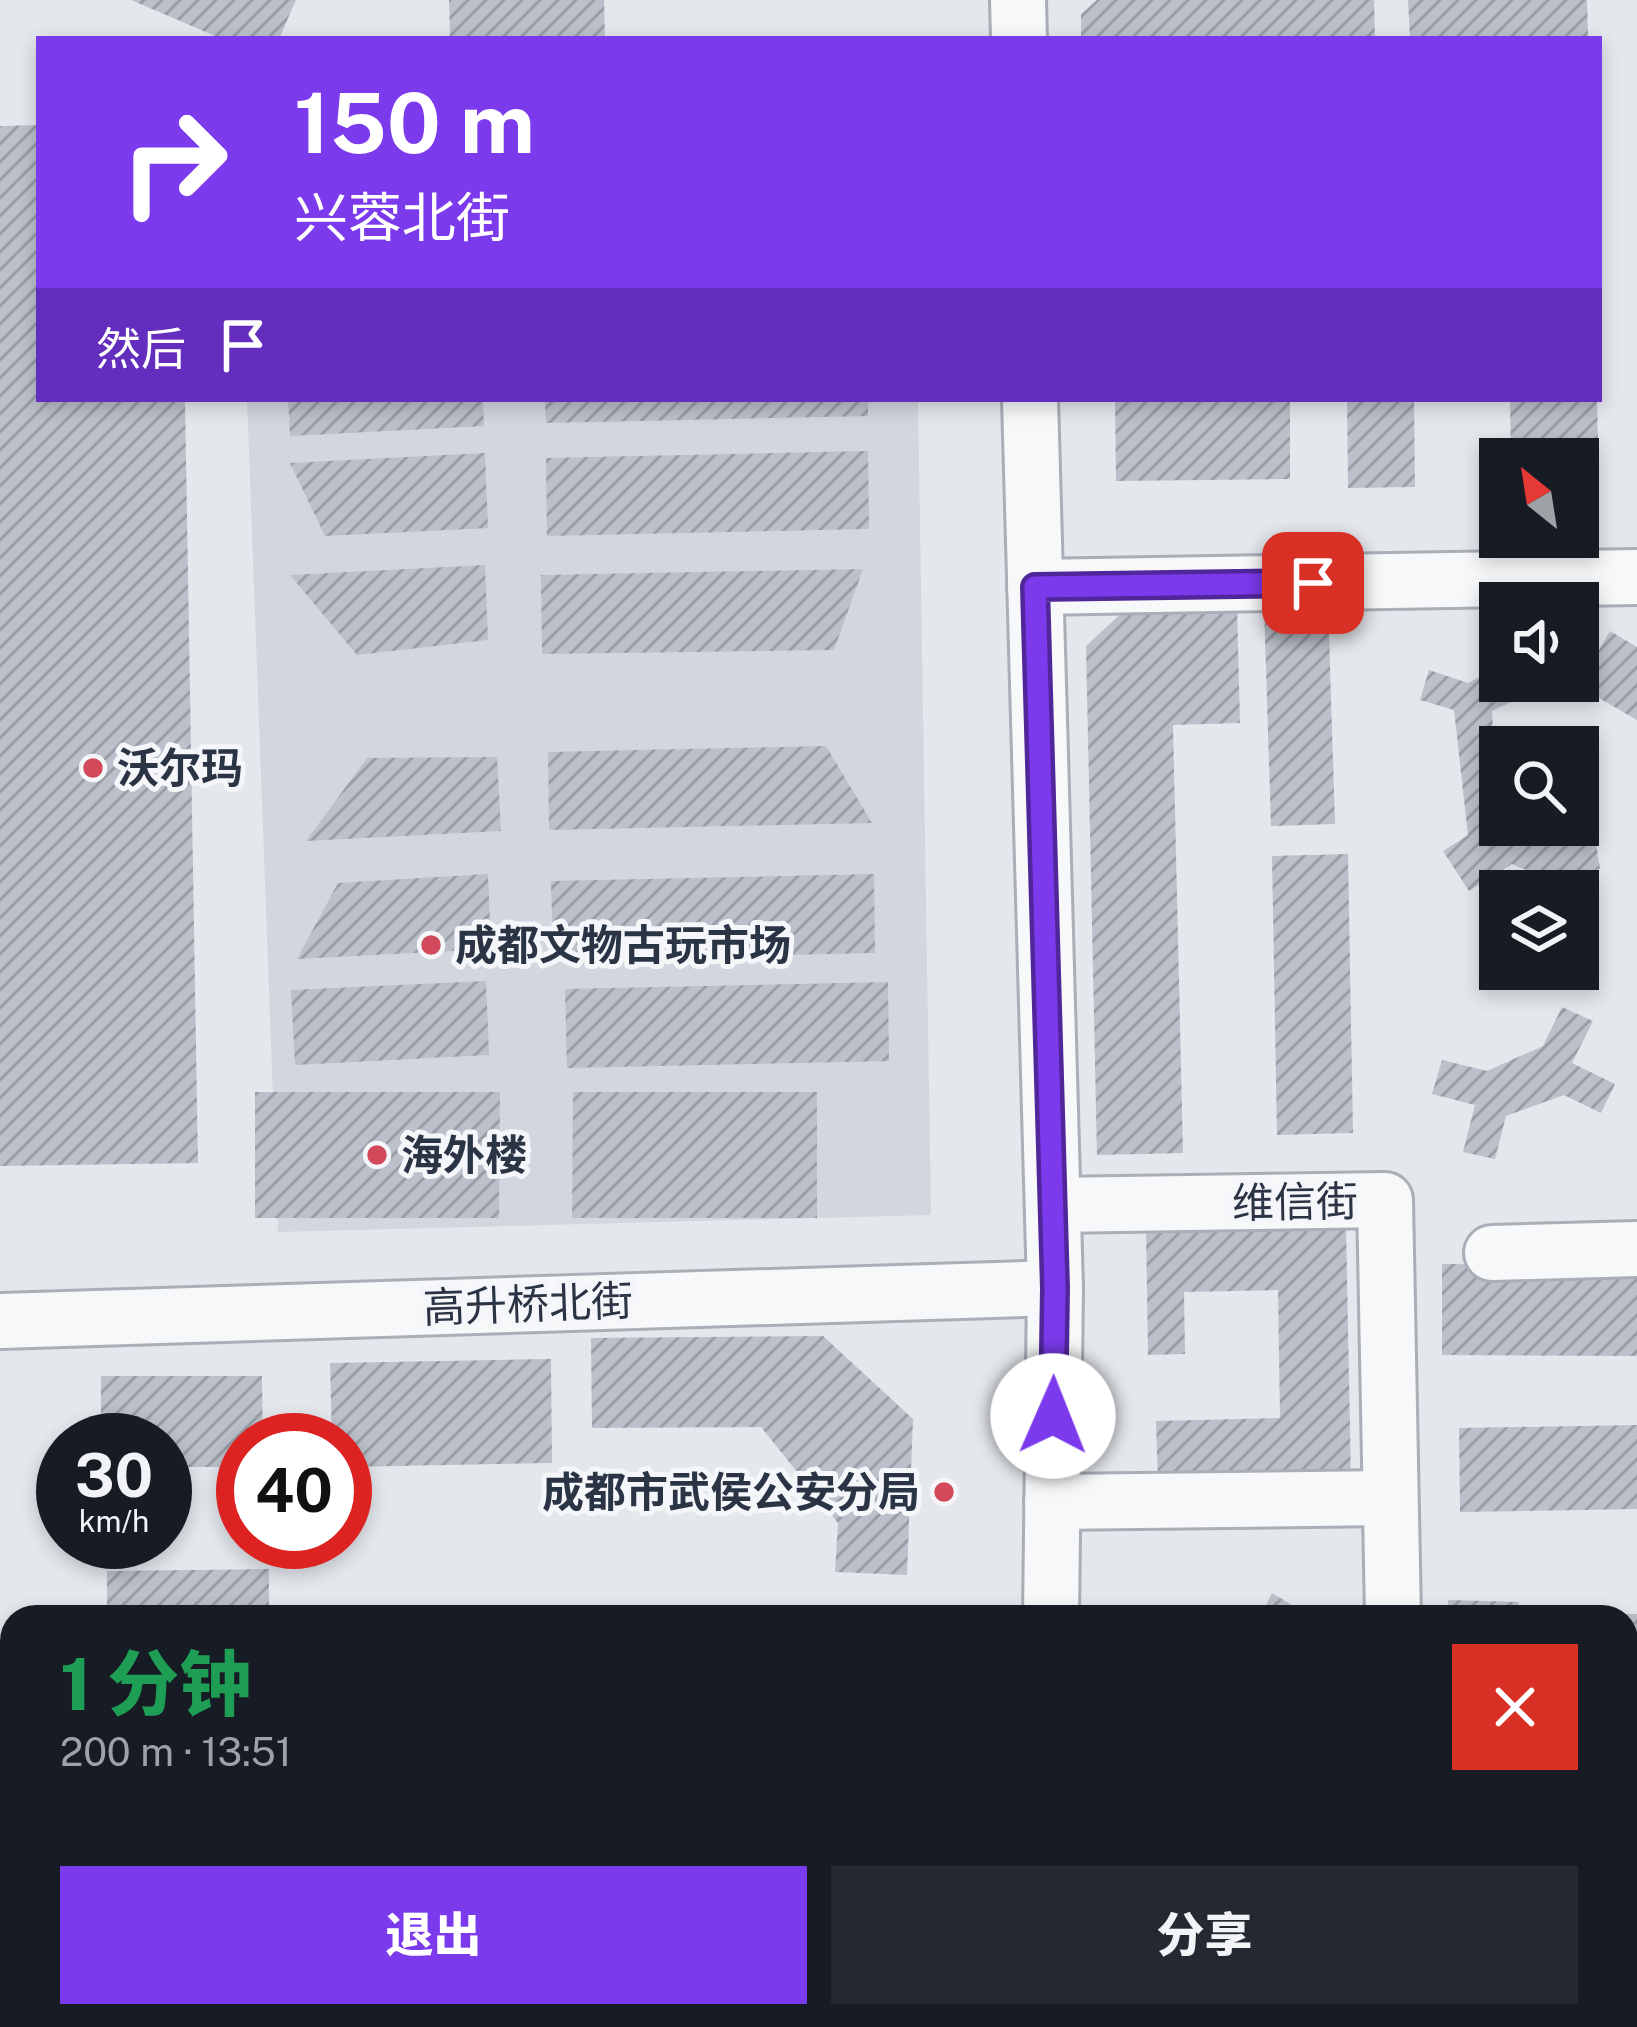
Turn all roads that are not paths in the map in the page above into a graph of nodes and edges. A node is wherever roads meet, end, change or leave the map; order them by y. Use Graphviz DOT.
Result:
graph roads {
  1 [pos="1018,0"];
  2 [pos="1019,36"];
  3 [pos="1030,402"];
  4 [pos="1637,577"];
  5 [pos="1035,587"];
  6 [pos="1053,1204"];
  7 [pos="1637,1249"];
  8 [pos="1492,1253"];
  9 [pos="1055,1288"];
  10 [pos="0,1321"];
  11 [pos="1389,1498"];
  12 [pos="1052,1502"];
  13 [pos="1051,1605"];
  14 [pos="1393,1605"];
  1 -- 2 [label="street"];
  3 -- 5 [label="street"];
  4 -- 5 [label="street"];
  5 -- 6 [label="street"];
  6 -- 9 [label="street"];
  6 -- 11 [label="street, 维信街"];
  7 -- 8 [label="street"];
  9 -- 10 [label="street, 高升桥北街"];
  9 -- 12 [label="street"];
  11 -- 12 [label="street"];
  11 -- 14 [label="street, 维信街"];
  12 -- 13 [label="street"];
}
